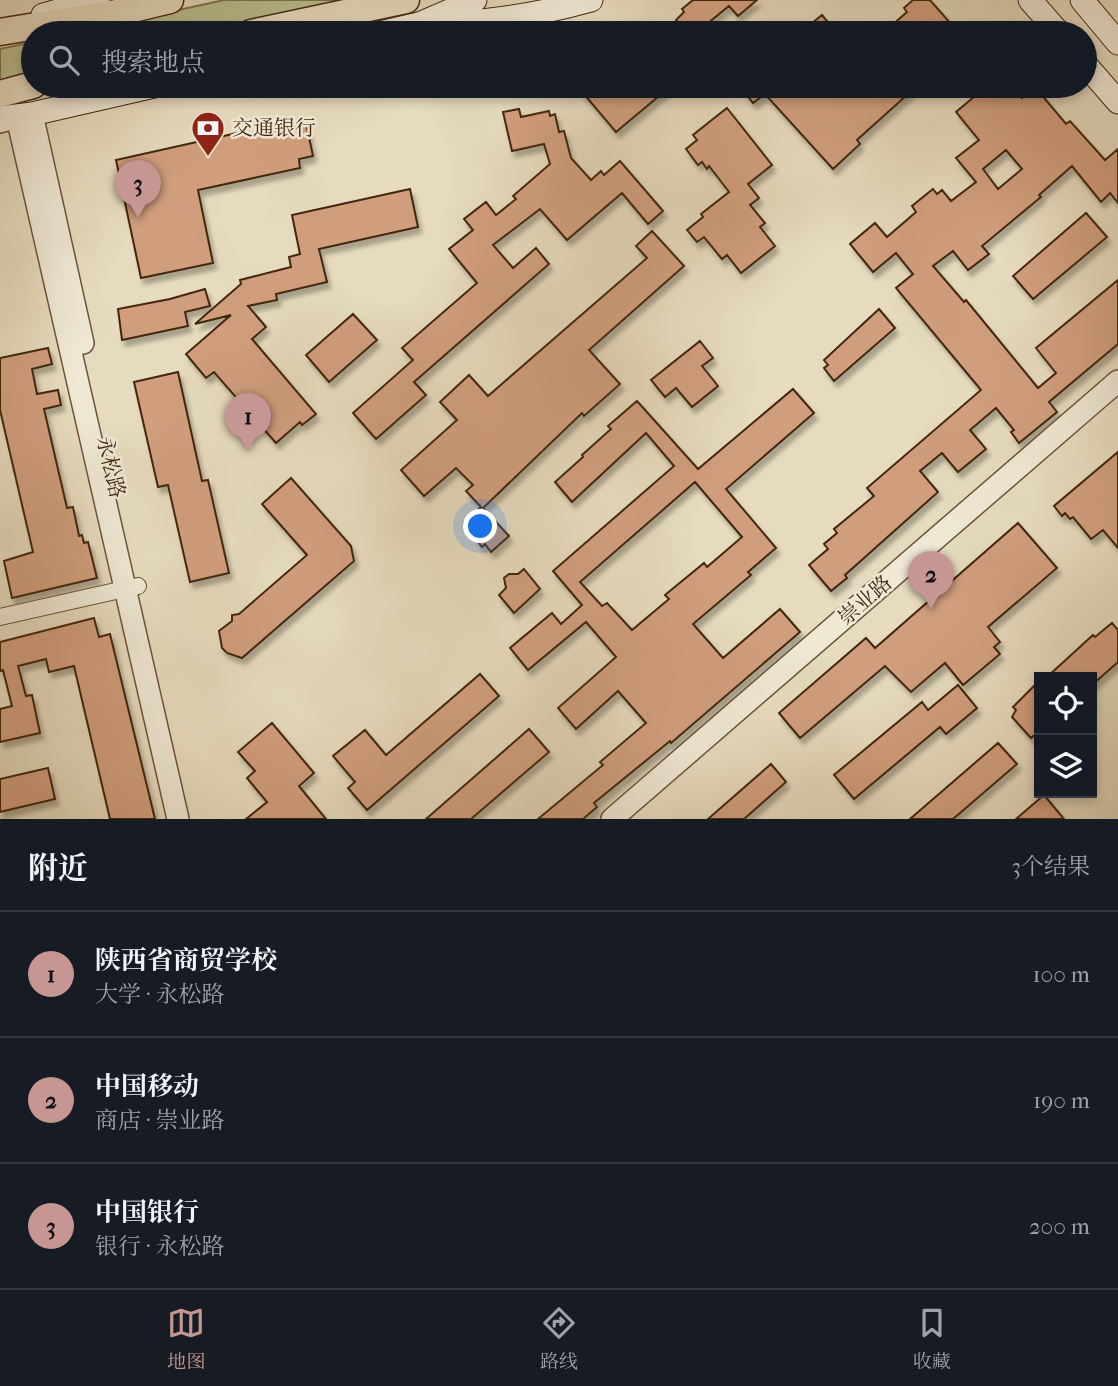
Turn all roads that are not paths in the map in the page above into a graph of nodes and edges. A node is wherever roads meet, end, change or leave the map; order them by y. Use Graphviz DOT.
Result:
graph roads {
  1 [pos="170,0"];
  2 [pos="406,0"];
  3 [pos="475,0"];
  4 [pos="591,0"];
  5 [pos="1030,0"];
  6 [pos="1082,0"];
  7 [pos="99,4"];
  8 [pos="26,21"];
  9 [pos="39,21"];
  10 [pos="307,21"];
  11 [pos="426,21"];
  12 [pos="488,21"];
  13 [pos="1048,21"];
  14 [pos="21,22"];
  15 [pos="21,26"];
  16 [pos="0,27"];
  17 [pos="0,32"];
  18 [pos="1118,43"];
  19 [pos="1097,78"];
  20 [pos="21,88"];
  21 [pos="0,94"];
  22 [pos="101,98"];
  23 [pos="1118,102"];
  24 [pos="12,118"];
  25 [pos="1118,380"];
  26 [pos="131,587"];
  27 [pos="0,617"];
  28 [pos="624,815"];
  29 [pos="178,819"];
  30 [pos="192,819"];
  1 -- 7 [label="highway"];
  2 -- 10 [label="highway"];
  3 -- 11 [label="main road"];
  4 -- 12 [label="main road"];
  5 -- 13 [label="main road"];
  6 -- 18 [label="main road"];
  7 -- 8 [label="main road"];
  7 -- 9 [label="highway"];
  14 -- 16 [label="main road"];
  15 -- 17 [label="highway"];
  19 -- 23 [label="main road"];
  20 -- 21 [label="highway"];
  22 -- 24 [label="main road"];
  24 -- 26 [label="street, 永松路"];
  25 -- 28 [label="street, 崇业路"];
  26 -- 27 [label="street"];
  26 -- 29 [label="street, 永松路"];
  26 -- 30 [label="street, 永松路"];
}
